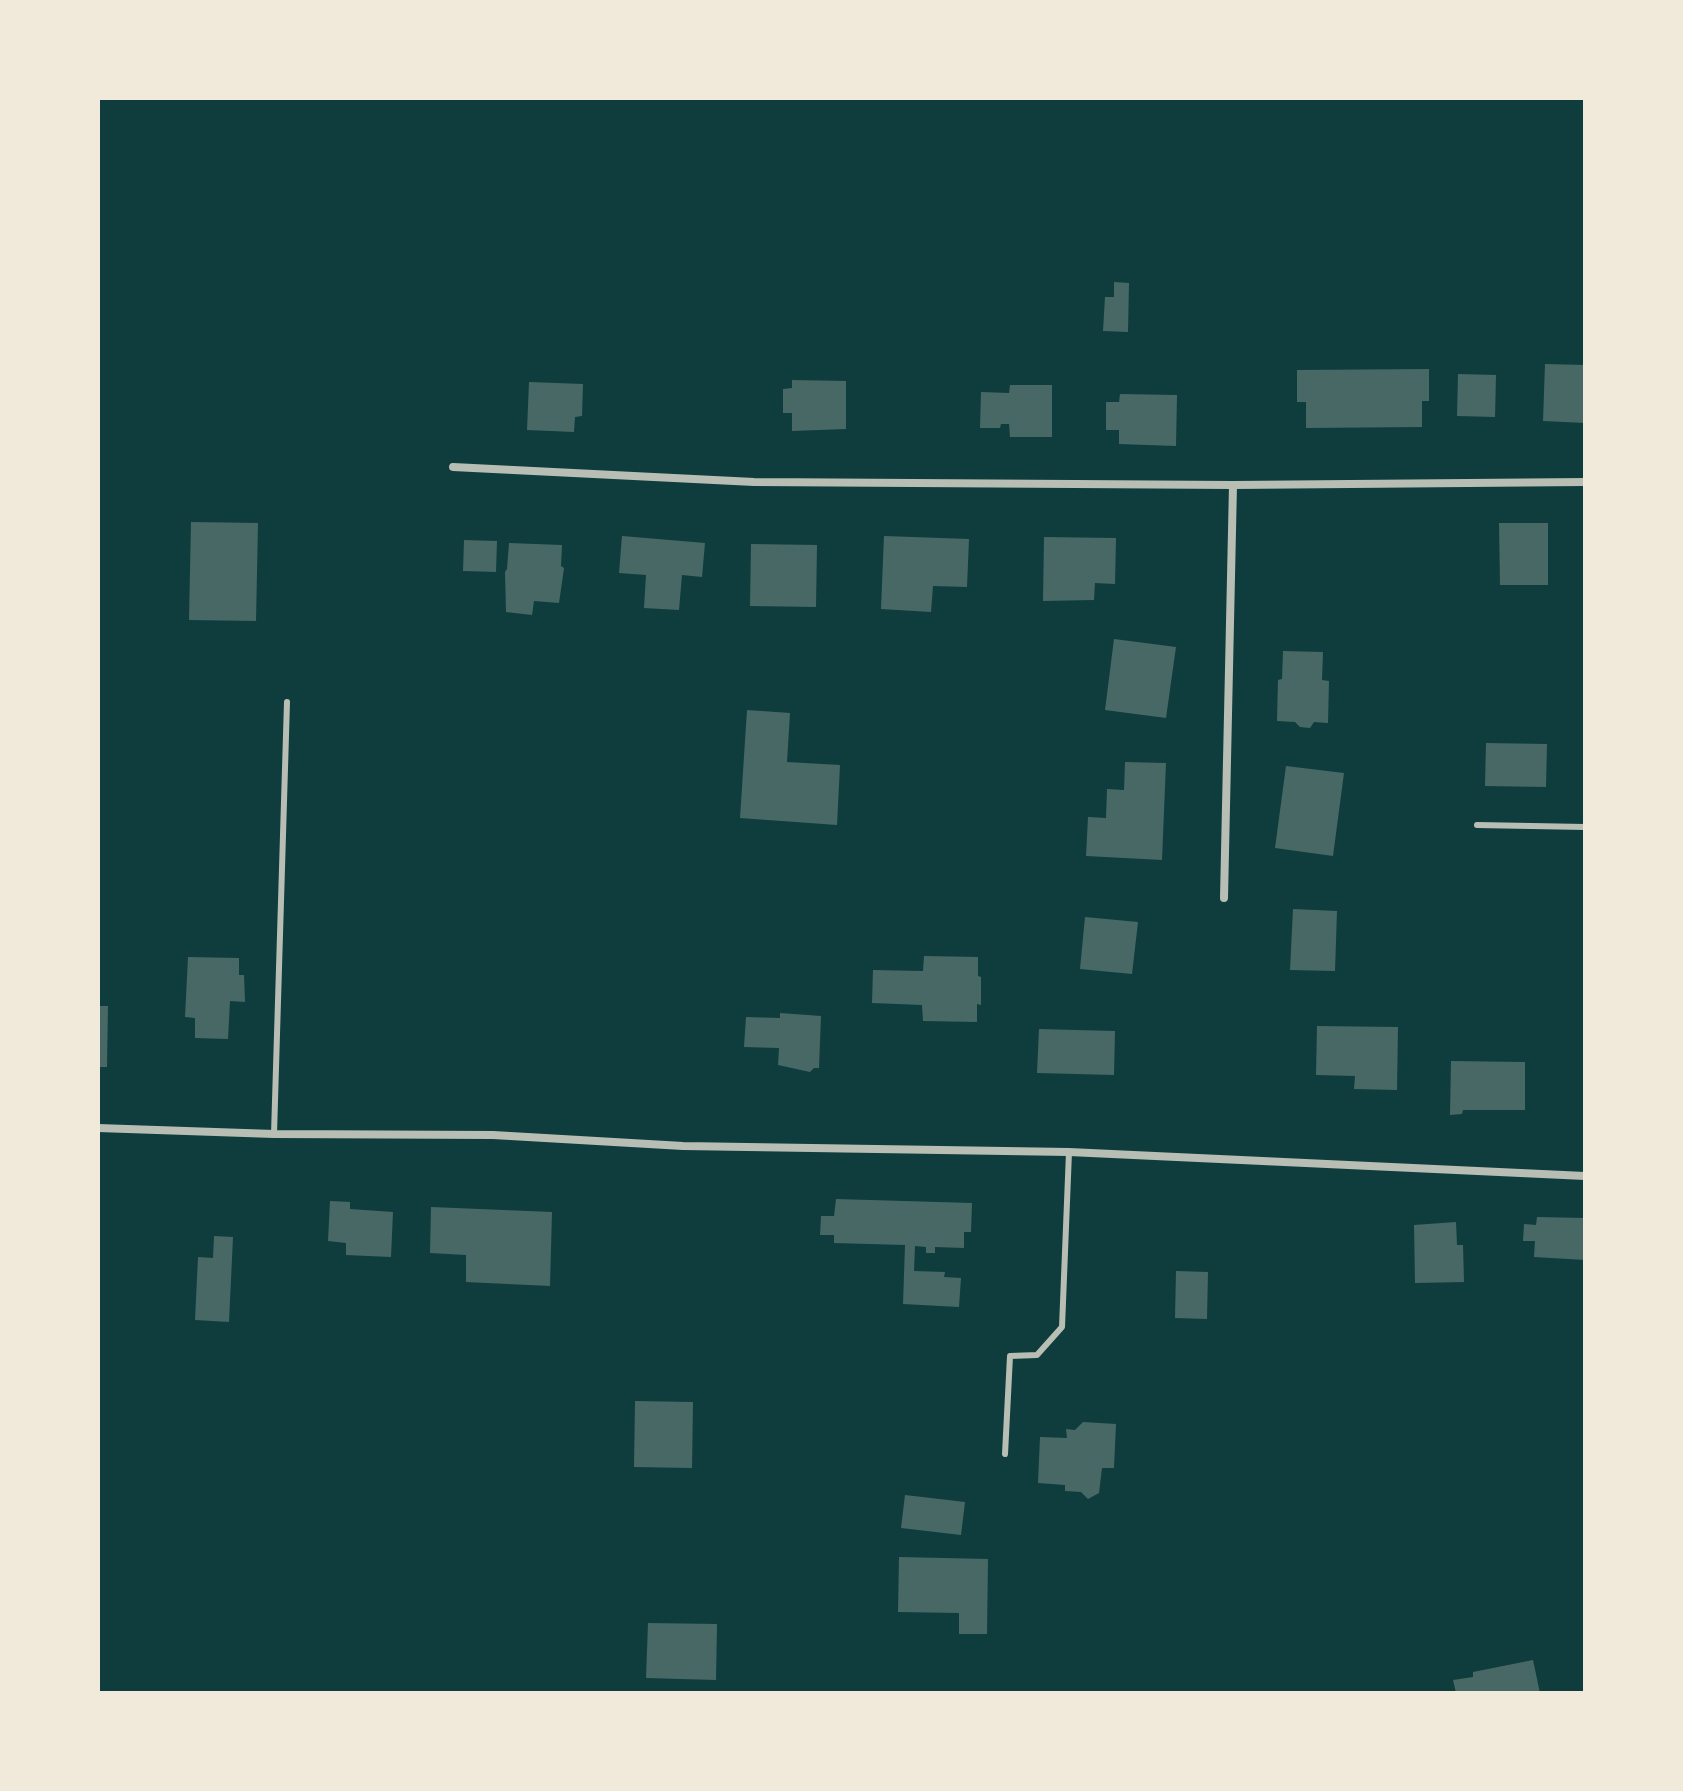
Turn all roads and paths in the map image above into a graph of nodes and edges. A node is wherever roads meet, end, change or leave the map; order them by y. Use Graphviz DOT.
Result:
graph roads {
  1 [pos="453,467"];
  2 [pos="1585,482"];
  3 [pos="1233,485"];
  4 [pos="287,702"];
  5 [pos="1477,825"];
  6 [pos="1585,827"];
  7 [pos="1224,898"];
  8 [pos="98,1128"];
  9 [pos="274,1134"];
  10 [pos="1069,1152"];
  11 [pos="1585,1176"];
  12 [pos="1005,1454"];
  1 -- 3 [label="street"];
  2 -- 3 [label="street"];
  3 -- 7 [label="street"];
  4 -- 9 [label="lane"];
  5 -- 6 [label="lane"];
  8 -- 9 [label="street"];
  9 -- 10 [label="street"];
  10 -- 11 [label="street"];
  10 -- 12 [label="lane"];
}
